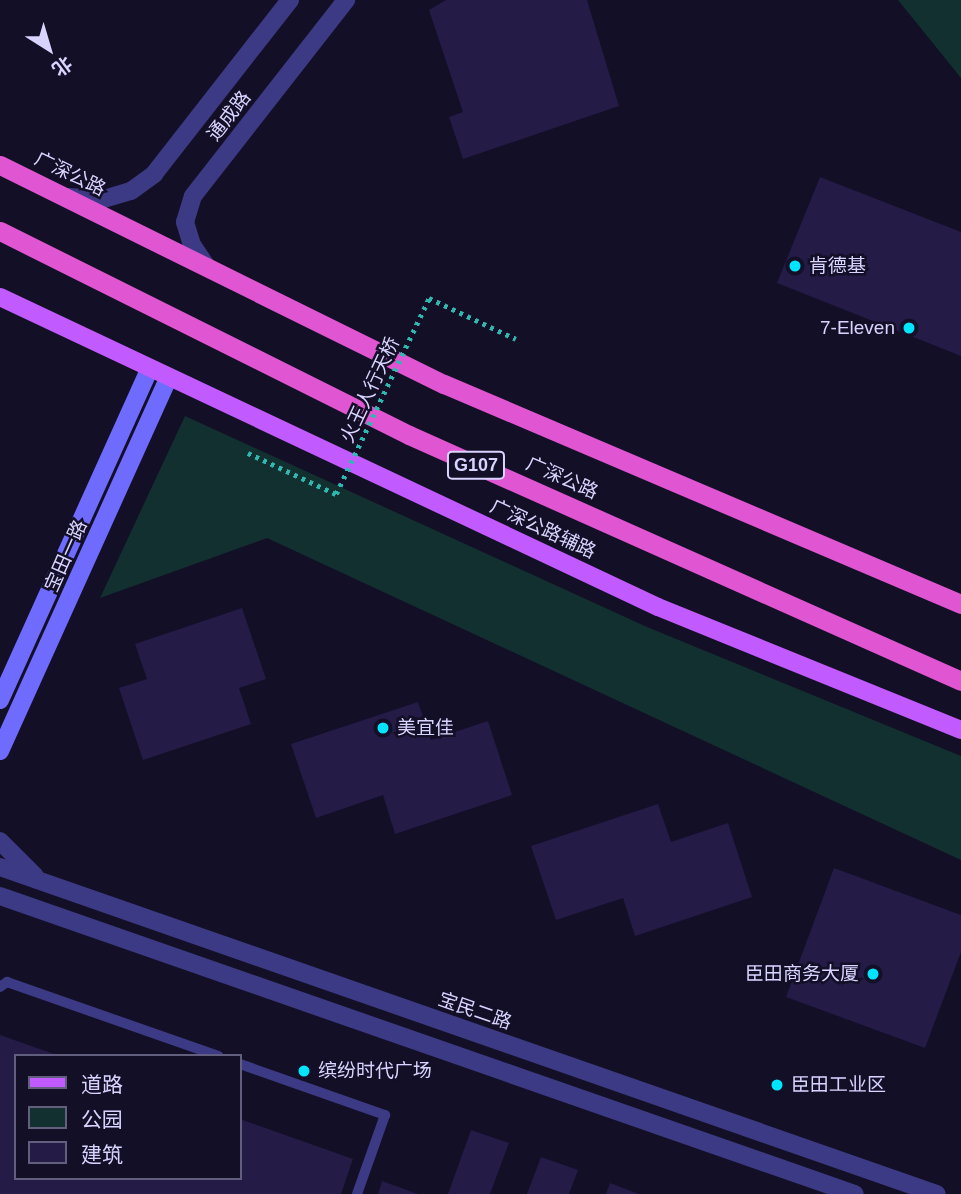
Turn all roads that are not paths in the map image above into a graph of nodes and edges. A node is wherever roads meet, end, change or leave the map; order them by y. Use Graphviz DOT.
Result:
graph roads {
  1 [pos="290,0"];
  2 [pos="346,0"];
  3 [pos="0,165"];
  4 [pos="66,197"];
  5 [pos="0,231"];
  6 [pos="207,267"];
  7 [pos="0,298"];
  8 [pos="150,368"];
  9 [pos="169,377"];
  10 [pos="961,604"];
  11 [pos="961,681"];
  12 [pos="0,700"];
  13 [pos="961,730"];
  14 [pos="0,751"];
  15 [pos="0,841"];
  16 [pos="0,867"];
  17 [pos="43,882"];
  18 [pos="0,896"];
  19 [pos="31,906"];
  20 [pos="0,909"];
  21 [pos="194,935"];
  22 [pos="185,960"];
  23 [pos="0,987"];
  24 [pos="212,1054"];
  25 [pos="242,1064"];
  26 [pos="356,1194"];
  27 [pos="855,1194"];
  28 [pos="937,1194"];
  1 -- 4 [label="street, 通成路"];
  2 -- 6 [label="street, 通成路"];
  3 -- 4 [label="highway, 广深公路"];
  4 -- 6 [label="highway, 广深公路"];
  5 -- 11 [label="highway, 广深公路 / G107"];
  6 -- 10 [label="highway, 广深公路"];
  7 -- 8 [label="main road, 广深公路辅路"];
  8 -- 9 [label="main road, 广深公路辅路"];
  8 -- 12 [label="main road, 宝田一路"];
  9 -- 13 [label="main road, 广深公路辅路"];
  9 -- 14 [label="main road, 宝田一路"];
  15 -- 17 [label="street"];
  16 -- 17 [label="street, 宝民二路"];
  17 -- 21 [label="street, 宝民二路"];
  18 -- 19 [label="street"];
  19 -- 20 [label="street"];
  19 -- 22 [label="street"];
  21 -- 22 [label="street"];
  21 -- 28 [label="street, 宝民二路"];
  22 -- 27 [label="street"];
  23 -- 24 [label="lane"];
  25 -- 26 [label="lane"];
}
